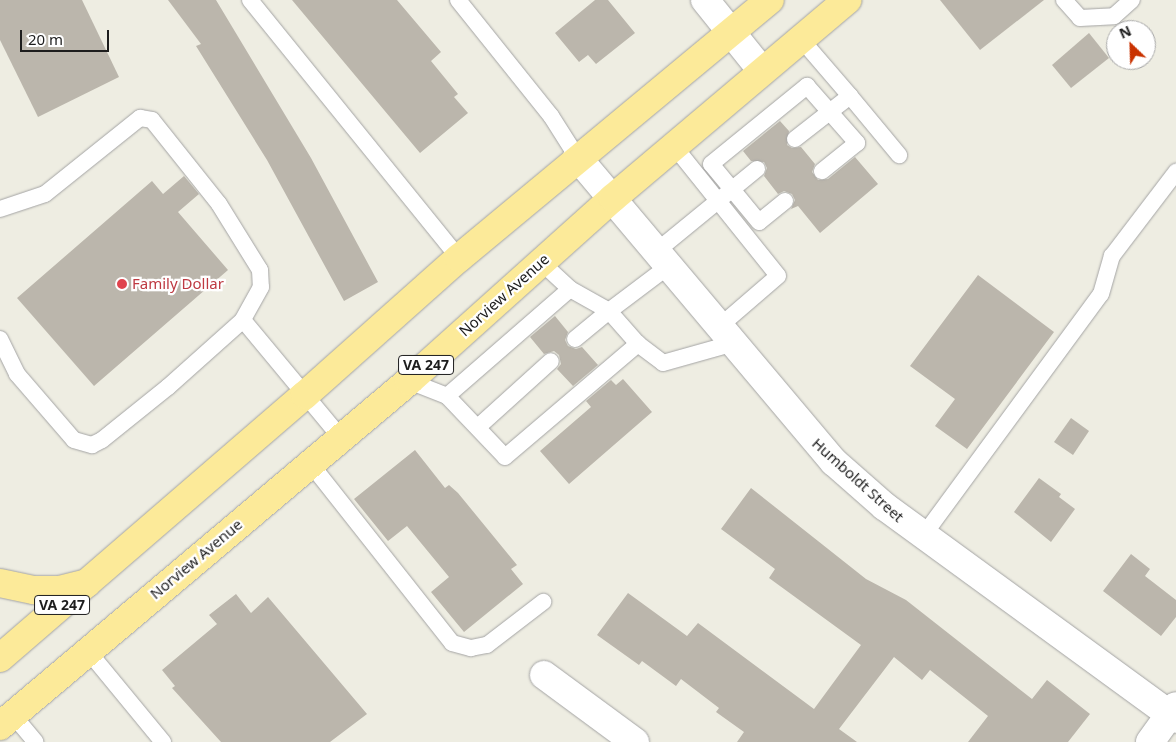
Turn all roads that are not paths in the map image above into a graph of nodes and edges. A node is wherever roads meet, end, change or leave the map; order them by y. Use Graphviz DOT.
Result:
graph roads {
  1 [pos="250,0"];
  2 [pos="458,0"];
  3 [pos="705,0"];
  4 [pos="770,0"];
  5 [pos="847,0"];
  6 [pos="1064,0"];
  7 [pos="1132,0"];
  8 [pos="730,31"];
  9 [pos="801,39"];
  10 [pos="762,71"];
  11 [pos="850,96"];
  12 [pos="829,112"];
  13 [pos="795,138"];
  14 [pos="674,146"];
  15 [pos="899,155"];
  16 [pos="577,157"];
  17 [pos="757,169"];
  18 [pos="822,171"];
  19 [pos="1176,172"];
  20 [pos="731,190"];
  21 [pos="613,198"];
  22 [pos="717,200"];
  23 [pos="785,201"];
  24 [pos="0,209"];
  25 [pos="664,257"];
  26 [pos="459,258"];
  27 [pos="540,261"];
  28 [pos="570,290"];
  29 [pos="609,311"];
  30 [pos="242,320"];
  31 [pos="727,334"];
  32 [pos="575,339"];
  33 [pos="0,340"];
  34 [pos="638,344"];
  35 [pos="551,361"];
  36 [pos="409,381"];
  37 [pos="306,395"];
  38 [pos="447,396"];
  39 [pos="478,427"];
  40 [pos="340,437"];
  41 [pos="310,463"];
  42 [pos="923,536"];
  43 [pos="89,582"];
  44 [pos="0,583"];
  45 [pos="543,602"];
  46 [pos="88,650"];
  47 [pos="0,658"];
  48 [pos="544,675"];
  49 [pos="1174,713"];
  50 [pos="6,720"];
  51 [pos="36,742"];
  52 [pos="163,742"];
  53 [pos="635,742"];
  54 [pos="1150,742"];
  1 -- 26 [label="lane"];
  2 -- 16 [label="lane"];
  3 -- 8 [label="street"];
  4 -- 8 [label="main road, VA 247"];
  5 -- 9 [label="main road, Norview Avenue / VA 247"];
  6 -- 7 [label="lane"];
  8 -- 10 [label="street"];
  8 -- 16 [label="main road, VA 247"];
  9 -- 10 [label="main road, Norview Avenue / VA 247"];
  9 -- 11 [label="lane"];
  10 -- 14 [label="main road, Norview Avenue / VA 247"];
  11 -- 12 [label="lane"];
  11 -- 15 [label="lane"];
  12 -- 13 [label="lane"];
  12 -- 18 [label="lane"];
  12 -- 20 [label="lane"];
  14 -- 21 [label="main road, Norview Avenue / VA 247"];
  14 -- 22 [label="lane"];
  16 -- 21 [label="street, Humboldt Street"];
  16 -- 26 [label="main road, VA 247"];
  17 -- 20 [label="lane"];
  19 -- 42 [label="lane"];
  20 -- 22 [label="lane"];
  20 -- 23 [label="lane"];
  21 -- 25 [label="street, Humboldt Street"];
  21 -- 27 [label="main road, Norview Avenue / VA 247"];
  22 -- 25 [label="lane"];
  22 -- 31 [label="lane"];
  24 -- 30 [label="lane"];
  25 -- 29 [label="lane"];
  25 -- 31 [label="street, Humboldt Street"];
  26 -- 37 [label="main road, VA 247"];
  27 -- 28 [label="lane"];
  27 -- 36 [label="main road, Norview Avenue / VA 247"];
  28 -- 29 [label="lane"];
  28 -- 38 [label="lane"];
  29 -- 32 [label="lane"];
  29 -- 34 [label="lane"];
  30 -- 33 [label="lane"];
  30 -- 37 [label="lane"];
  31 -- 34 [label="lane"];
  31 -- 42 [label="street, Humboldt Street"];
  34 -- 39 [label="lane"];
  35 -- 39 [label="lane"];
  36 -- 38 [label="lane"];
  36 -- 40 [label="main road, Norview Avenue / VA 247"];
  37 -- 40 [label="lane"];
  37 -- 43 [label="main road, VA 247"];
  38 -- 39 [label="lane"];
  40 -- 41 [label="main road, Norview Avenue / VA 247"];
  41 -- 45 [label="lane"];
  41 -- 46 [label="main road, Norview Avenue / VA 247"];
  42 -- 49 [label="street, Humboldt Street"];
  43 -- 44 [label="main road"];
  43 -- 47 [label="main road, VA 247"];
  46 -- 50 [label="main road, Norview Avenue / VA 247"];
  46 -- 52 [label="lane"];
  48 -- 53 [label="street"];
  49 -- 54 [label="street"];
  50 -- 51 [label="lane"];
}
